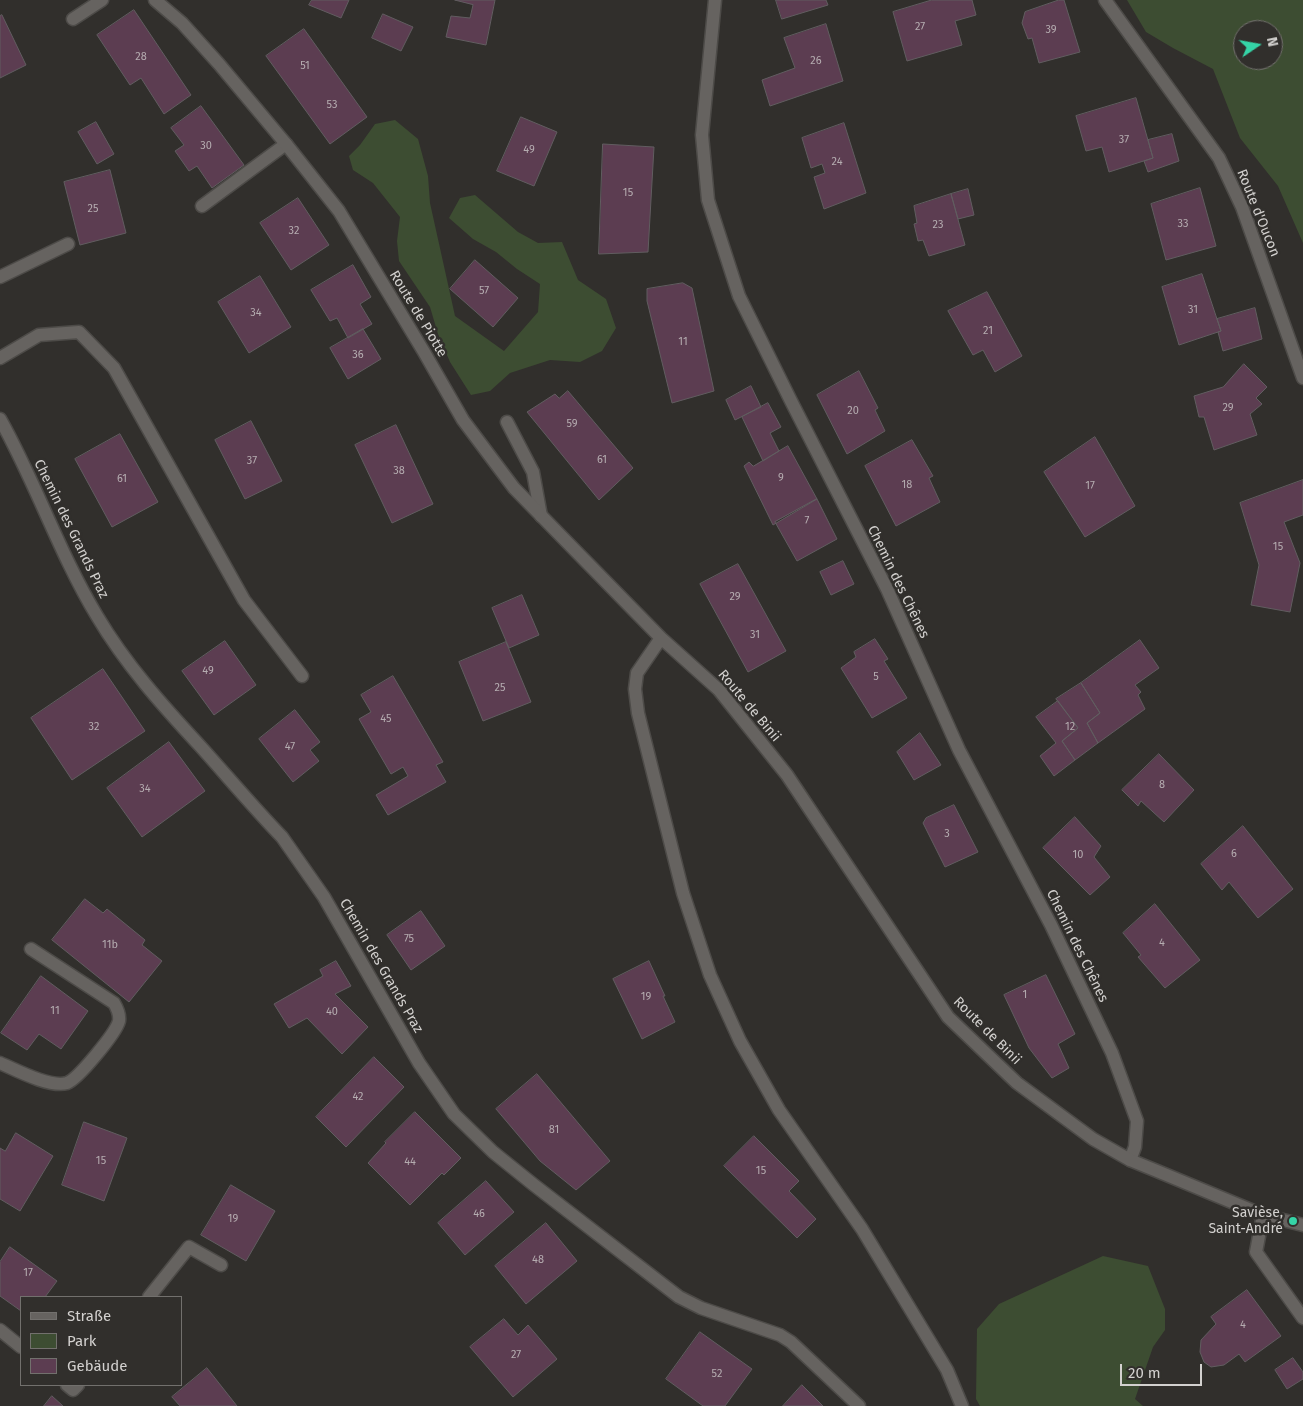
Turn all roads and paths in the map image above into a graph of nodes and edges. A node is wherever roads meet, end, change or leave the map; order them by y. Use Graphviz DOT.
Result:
graph roads {
  1 [pos="102,0"];
  2 [pos="155,0"];
  3 [pos="715,0"];
  4 [pos="1104,0"];
  5 [pos="73,19"];
  6 [pos="286,144"];
  7 [pos="202,206"];
  8 [pos="68,244"];
  9 [pos="0,277"];
  10 [pos="0,358"];
  11 [pos="1303,378"];
  12 [pos="0,419"];
  13 [pos="507,422"];
  14 [pos="541,516"];
  15 [pos="661,638"];
  16 [pos="302,676"];
  17 [pos="31,949"];
  18 [pos="0,1063"];
  19 [pos="1130,1160"];
  20 [pos="1263,1215"];
  21 [pos="1303,1225"];
  22 [pos="221,1265"];
  23 [pos="150,1296"];
  24 [pos="1303,1318"];
  25 [pos="0,1330"];
  26 [pos="20,1346"];
  27 [pos="858,1406"];
  28 [pos="962,1406"];
  1 -- 5 [label="street"];
  2 -- 6 [label="street, Route de Piotte"];
  3 -- 19 [label="street, Chemin des Chênes"];
  4 -- 11 [label="street, Route d'Oucon"];
  6 -- 7 [label="street"];
  6 -- 14 [label="street, Route de Piotte"];
  8 -- 9 [label="street"];
  10 -- 16 [label="street"];
  12 -- 27 [label="street, Chemin des Grands Praz"];
  13 -- 14 [label="street"];
  14 -- 15 [label="street, Route de Piotte"];
  15 -- 19 [label="street, Route de Binii"];
  15 -- 28 [label="street"];
  17 -- 18 [label="street"];
  19 -- 20 [label="street, Route de Binii"];
  20 -- 21 [label="street, Route de Binii"];
  20 -- 24 [label="street"];
  22 -- 23 [label="street"];
  25 -- 26 [label="street"];
}
